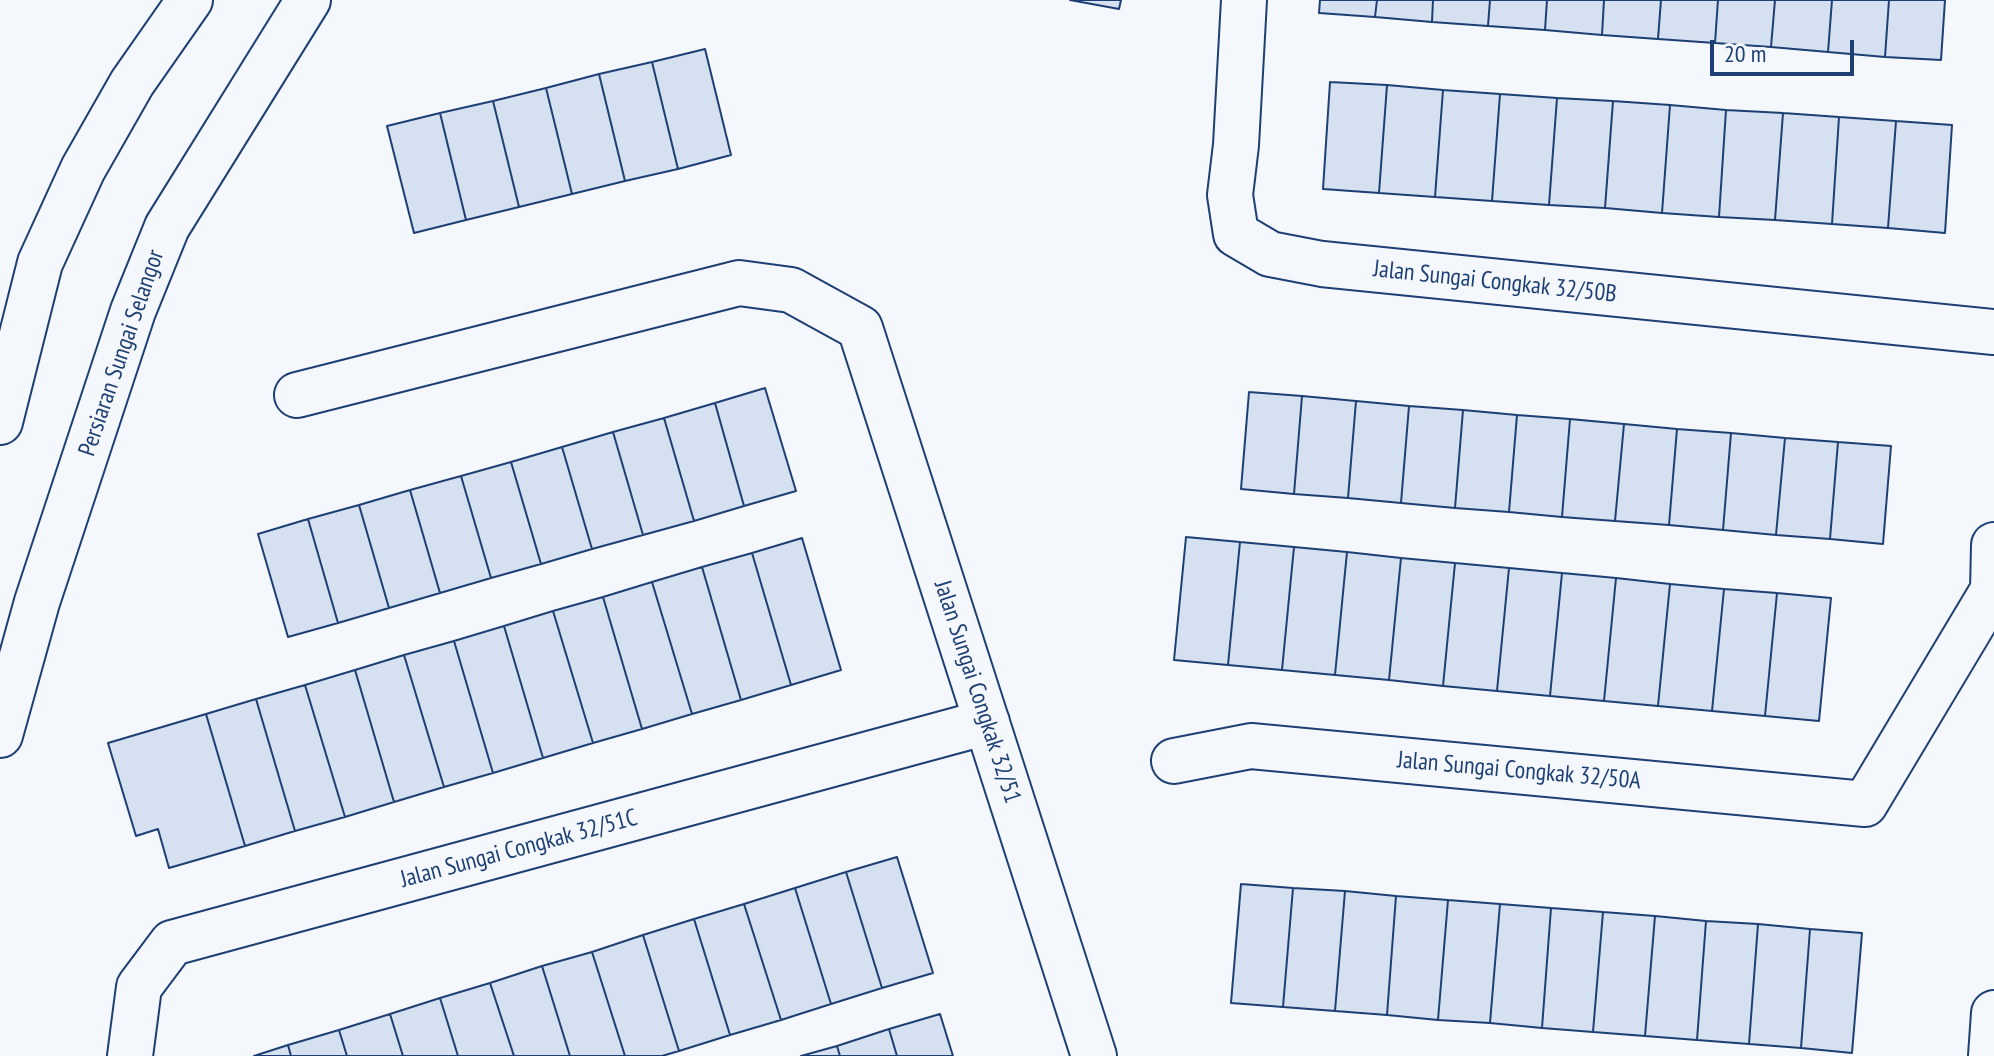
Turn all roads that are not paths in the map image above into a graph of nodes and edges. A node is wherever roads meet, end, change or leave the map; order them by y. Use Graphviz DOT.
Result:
graph roads {
  1 [pos="190,0"];
  2 [pos="308,0"];
  3 [pos="1244,0"];
  4 [pos="1994,332"];
  5 [pos="297,395"];
  6 [pos="0,422"];
  7 [pos="1994,545"];
  8 [pos="987,722"];
  9 [pos="0,735"];
  10 [pos="1174,761"];
  11 [pos="1994,1013"];
  12 [pos="130,1056"];
  13 [pos="1094,1056"];
  14 [pos="1991,1056"];
  1 -- 6 [label="street"];
  2 -- 9 [label="street, Persiaran Sungai Selangor"];
  3 -- 4 [label="street, Jalan Sungai Congkak 32/50B"];
  5 -- 8 [label="street, Jalan Sungai Congkak 32/51"];
  7 -- 10 [label="street, Jalan Sungai Congkak 32/50A"];
  8 -- 12 [label="street, Jalan Sungai Congkak 32/51C"];
  8 -- 13 [label="street, Jalan Sungai Congkak 32/51"];
  11 -- 14 [label="street"];
}
